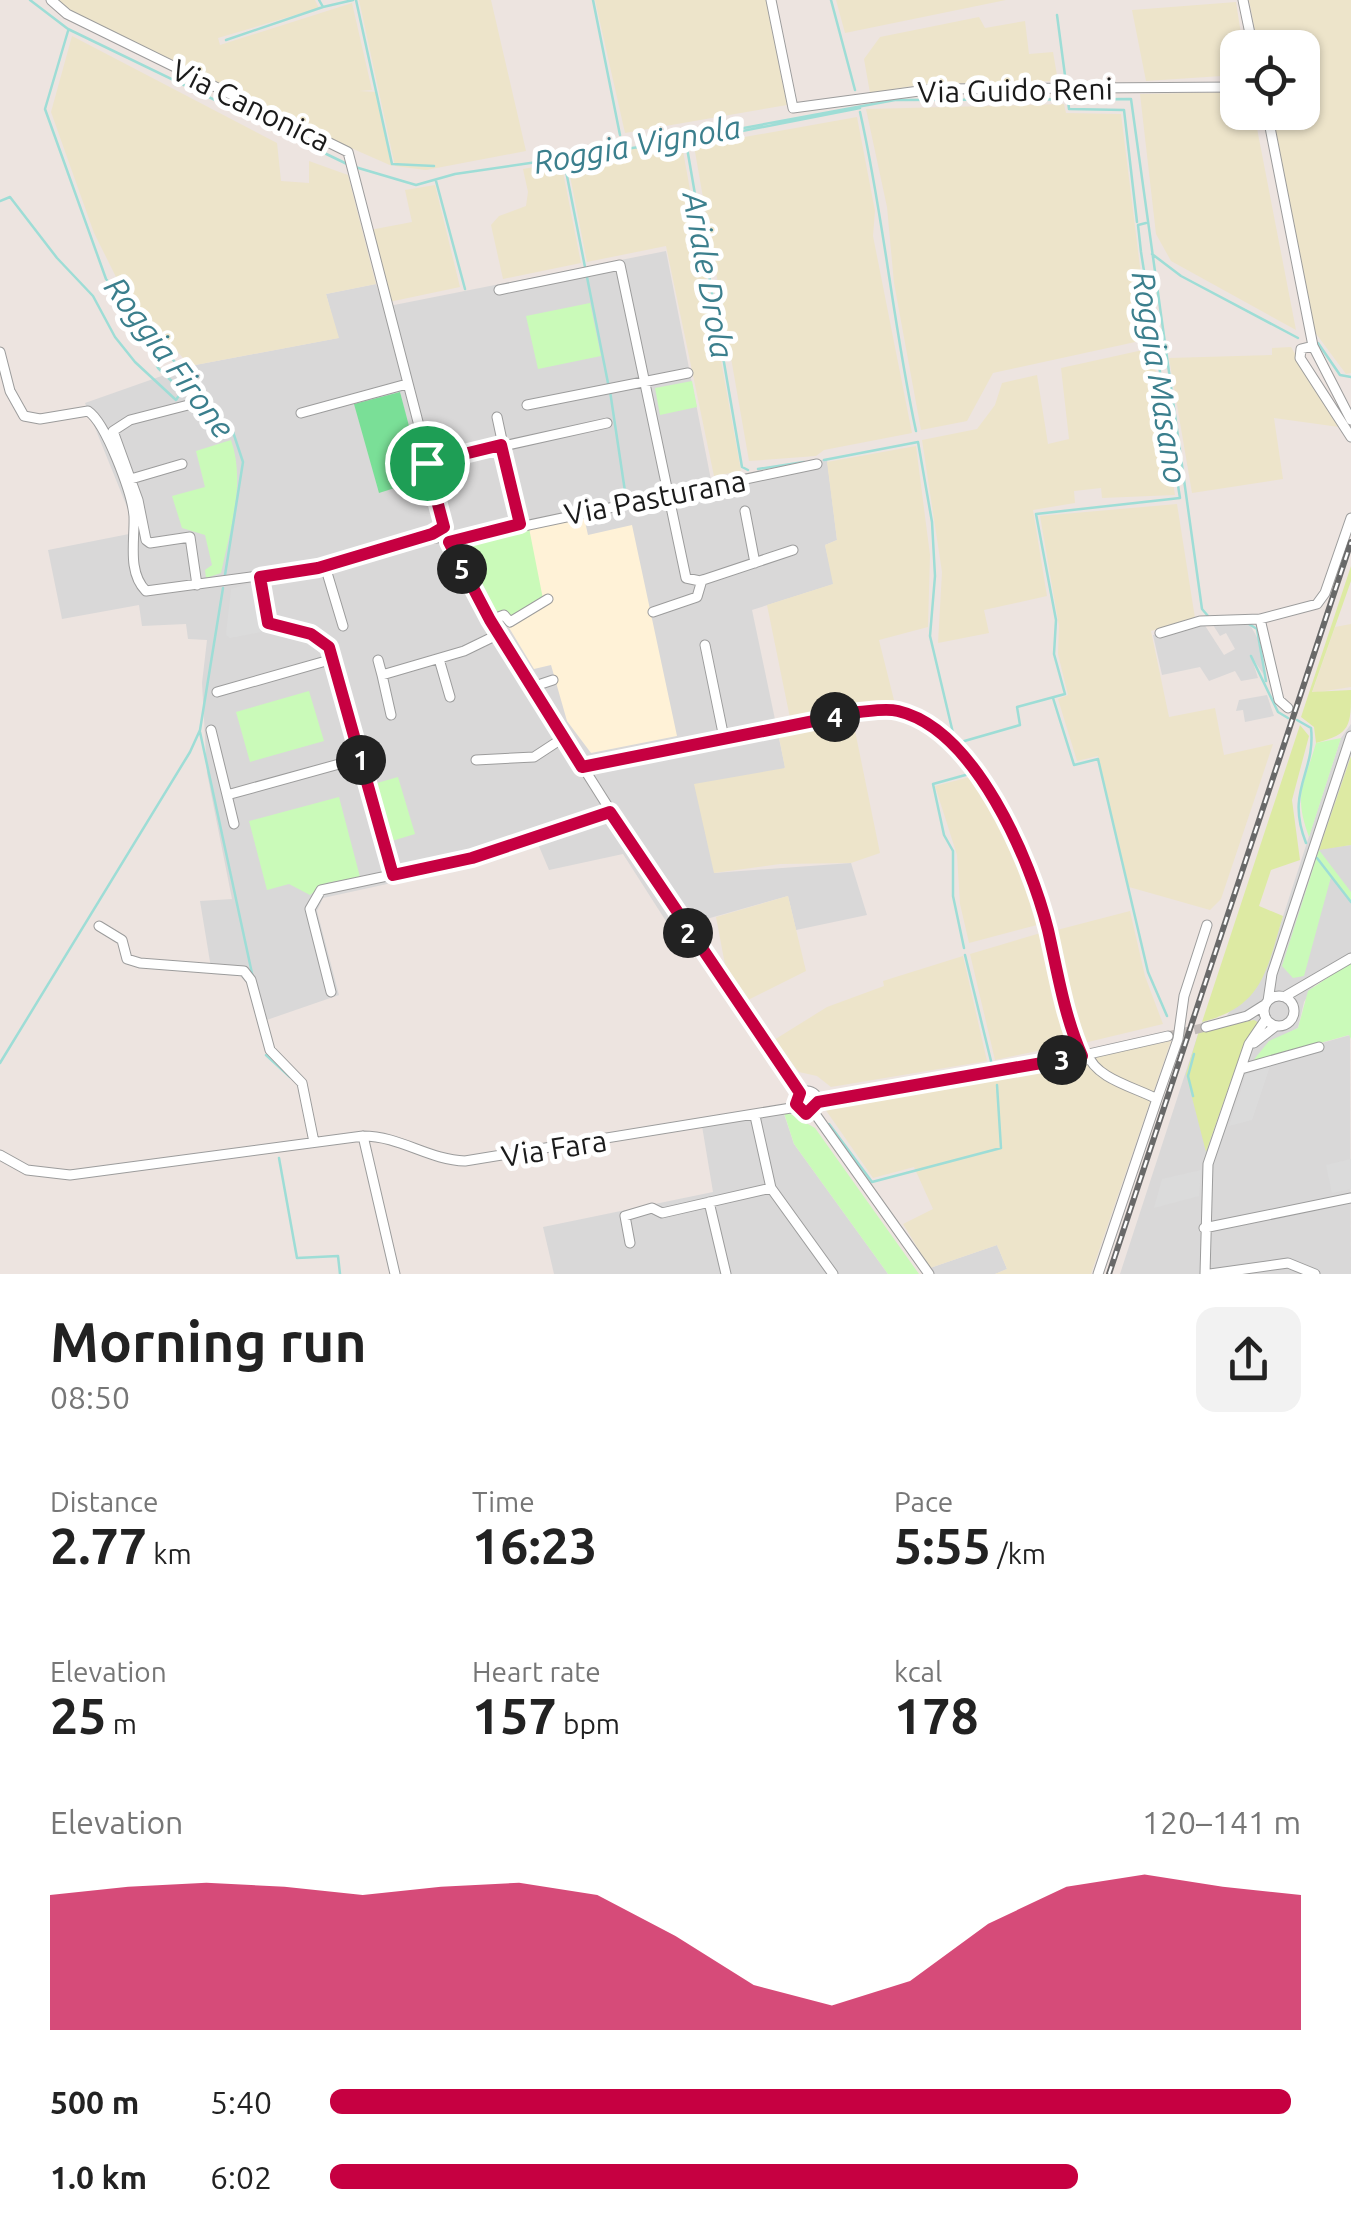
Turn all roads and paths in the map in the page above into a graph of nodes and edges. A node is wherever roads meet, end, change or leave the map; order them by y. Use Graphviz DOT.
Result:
graph roads {
  1 [pos="52,0"];
  2 [pos="771,0"];
  3 [pos="1244,0"];
  4 [pos="1250,30"];
  5 [pos="1220,87"];
  6 [pos="1270,130"];
  7 [pos="499,290"];
  8 [pos="1313,346"];
  9 [pos="0,352"];
  10 [pos="688,373"];
  11 [pos="644,382"];
  12 [pos="406,384"];
  13 [pos="196,403"];
  14 [pos="527,404"];
  15 [pos="301,413"];
  16 [pos="496,417"];
  17 [pos="1351,420"];
  18 [pos="606,423"];
  19 [pos="1351,437"];
  20 [pos="502,445"];
  21 [pos="427,463"];
  22 [pos="182,464"];
  23 [pos="817,464"];
  24 [pos="130,479"];
  25 [pos="669,495"];
  26 [pos="745,511"];
  27 [pos="1351,518"];
  28 [pos="520,524"];
  29 [pos="446,535"];
  30 [pos="793,550"];
  31 [pos="756,563"];
  32 [pos="325,566"];
  33 [pos="260,577"];
  34 [pos="702,580"];
  35 [pos="197,585"];
  36 [pos="548,599"];
  37 [pos="653,612"];
  38 [pos="1260,619"];
  39 [pos="490,620"];
  40 [pos="343,626"];
  41 [pos="1160,632"];
  42 [pos="499,634"];
  43 [pos="705,645"];
  44 [pos="439,658"];
  45 [pos="333,659"];
  46 [pos="378,660"];
  47 [pos="382,675"];
  48 [pos="552,680"];
  49 [pos="532,687"];
  50 [pos="217,692"];
  51 [pos="450,697"];
  52 [pos="1288,708"];
  53 [pos="391,715"];
  54 [pos="210,730"];
  55 [pos="1351,736"];
  56 [pos="563,738"];
  57 [pos="724,738"];
  58 [pos="361,758"];
  59 [pos="476,760"];
  60 [pos="582,767"];
  61 [pos="227,795"];
  62 [pos="610,812"];
  63 [pos="234,824"];
  64 [pos="393,875"];
  65 [pos="100,926"];
  66 [pos="1207,926"];
  67 [pos="1351,958"];
  68 [pos="1272,980"];
  69 [pos="1300,987"];
  70 [pos="331,992"];
  71 [pos="1283,997"];
  72 [pos="1267,1003"];
  73 [pos="1293,1006"];
  74 [pos="1247,1016"];
  75 [pos="1266,1018"];
  76 [pos="1276,1026"];
  77 [pos="1206,1027"];
  78 [pos="1168,1036"];
  79 [pos="1319,1047"];
  80 [pos="1248,1048"];
  81 [pos="1085,1055"];
  82 [pos="1241,1069"];
  83 [pos="800,1093"];
  84 [pos="1158,1099"];
  85 [pos="796,1107"];
  86 [pos="815,1107"];
  87 [pos="755,1116"];
  88 [pos="363,1136"];
  89 [pos="314,1142"];
  90 [pos="0,1155"];
  91 [pos="771,1188"];
  92 [pos="1351,1198"];
  93 [pos="709,1202"];
  94 [pos="1204,1223"];
  95 [pos="630,1243"];
  96 [pos="395,1274"];
  97 [pos="726,1274"];
  98 [pos="833,1274"];
  99 [pos="929,1274"];
  100 [pos="1098,1274"];
  101 [pos="1207,1274"];
  102 [pos="1315,1274"];
  1 -- 12 [label="street, Via Canonica"];
  2 -- 5 [label="street, Via Guido Reni"];
  3 -- 4 [label="street"];
  6 -- 8 [label="street"];
  7 -- 11 [label="street"];
  8 -- 17 [label="street"];
  8 -- 19 [label="street"];
  9 -- 35 [label="street"];
  10 -- 11 [label="street"];
  11 -- 14 [label="street"];
  11 -- 25 [label="street"];
  12 -- 15 [label="street"];
  12 -- 21 [label="street, Via Canonica"];
  13 -- 24 [label="street"];
  16 -- 20 [label="street"];
  18 -- 20 [label="street"];
  20 -- 21 [label="street"];
  20 -- 28 [label="street"];
  21 -- 29 [label="street, Via Canonica"];
  22 -- 24 [label="street"];
  23 -- 25 [label="street, Via Pasturana"];
  24 -- 35 [label="street"];
  25 -- 28 [label="street, Via Pasturana"];
  25 -- 34 [label="street"];
  26 -- 31 [label="street"];
  27 -- 38 [label="street"];
  28 -- 29 [label="street, Via Pasturana"];
  29 -- 32 [label="street"];
  29 -- 39 [label="street, Via Canonica"];
  30 -- 31 [label="street"];
  31 -- 34 [label="street"];
  32 -- 33 [label="street"];
  32 -- 40 [label="street"];
  33 -- 35 [label="street"];
  33 -- 45 [label="street"];
  34 -- 37 [label="street"];
  36 -- 39 [label="street"];
  38 -- 41 [label="street"];
  38 -- 52 [label="street"];
  39 -- 42 [label="street, Via Canonica"];
  42 -- 44 [label="street"];
  42 -- 49 [label="street, Via Canonica"];
  43 -- 57 [label="street"];
  44 -- 47 [label="street"];
  44 -- 51 [label="street"];
  45 -- 50 [label="street"];
  45 -- 58 [label="street"];
  46 -- 47 [label="street"];
  47 -- 53 [label="street"];
  48 -- 49 [label="street"];
  49 -- 56 [label="street, Via Canonica"];
  54 -- 61 [label="street"];
  55 -- 68 [label="street"];
  56 -- 59 [label="street"];
  56 -- 60 [label="street, Via Canonica"];
  57 -- 60 [label="street"];
  57 -- 81 [label="street"];
  58 -- 61 [label="street"];
  58 -- 64 [label="street"];
  60 -- 62 [label="street, Via Canonica"];
  61 -- 63 [label="street"];
  62 -- 64 [label="street"];
  62 -- 83 [label="street, Via Canonica"];
  64 -- 70 [label="street"];
  65 -- 89 [label="street"];
  66 -- 84 [label="street"];
  67 -- 69 [label="street"];
  68 -- 71 [label="street"];
  68 -- 72 [label="street"];
  69 -- 71 [label="street"];
  69 -- 73 [label="street"];
  71 -- 72 [label="street"];
  71 -- 73 [label="street"];
  72 -- 74 [label="street"];
  72 -- 75 [label="street"];
  73 -- 76 [label="street"];
  74 -- 75 [label="street"];
  74 -- 77 [label="street"];
  75 -- 76 [label="street"];
  75 -- 80 [label="street"];
  76 -- 80 [label="street"];
  78 -- 81 [label="street"];
  79 -- 82 [label="street"];
  80 -- 82 [label="street"];
  81 -- 84 [label="street"];
  81 -- 86 [label="street"];
  82 -- 94 [label="street"];
  83 -- 85 [label="street"];
  83 -- 86 [label="street"];
  84 -- 100 [label="street"];
  85 -- 86 [label="street"];
  85 -- 87 [label="street, Via Fara"];
  86 -- 99 [label="street"];
  87 -- 88 [label="street, Via Fara"];
  87 -- 91 [label="street"];
  88 -- 89 [label="street, Via Fara"];
  88 -- 96 [label="street"];
  89 -- 90 [label="street, Via Fara"];
  91 -- 93 [label="street"];
  91 -- 98 [label="street"];
  92 -- 94 [label="street"];
  93 -- 95 [label="street"];
  93 -- 97 [label="street"];
  94 -- 101 [label="street"];
  101 -- 102 [label="street"];
}
